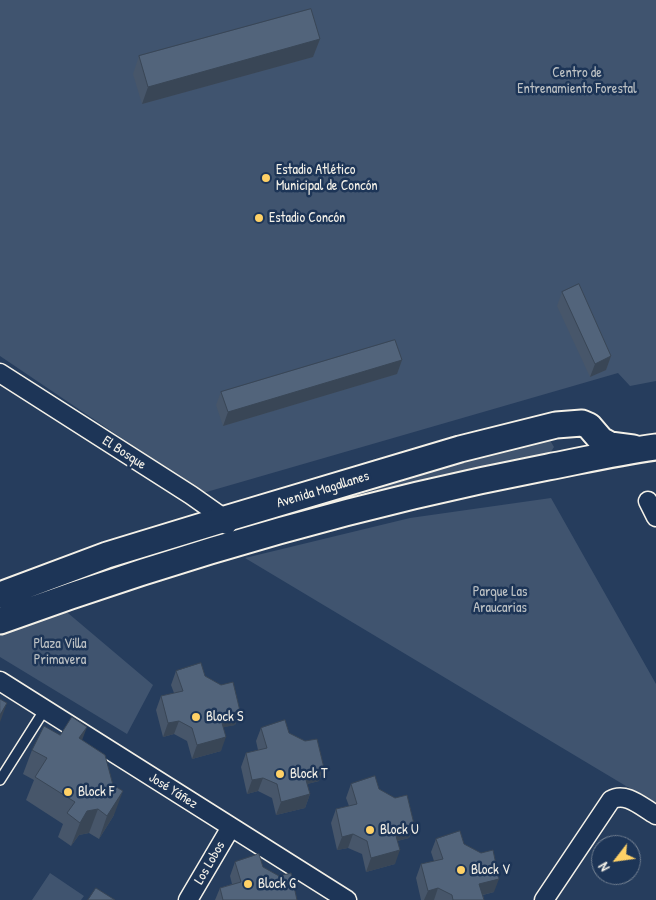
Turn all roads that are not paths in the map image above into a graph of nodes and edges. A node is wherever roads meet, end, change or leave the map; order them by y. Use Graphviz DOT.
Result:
graph roads {
  1 [pos="0,374"];
  2 [pos="556,426"];
  3 [pos="651,448"];
  4 [pos="546,467"];
  5 [pos="225,519"];
  6 [pos="233,544"];
  7 [pos="0,595"];
  8 [pos="0,621"];
  9 [pos="0,681"];
  10 [pos="45,709"];
  11 [pos="0,780"];
  12 [pos="656,816"];
  13 [pos="231,827"];
  14 [pos="188,900"];
  15 [pos="347,900"];
  16 [pos="544,900"];
  1 -- 5 [label="street, El Bosque"];
  2 -- 3 [label="main road, Avenida Magallanes"];
  2 -- 4 [label="main road"];
  2 -- 5 [label="main road, Avenida Magallanes"];
  3 -- 4 [label="main road, Avenida Magallanes"];
  4 -- 6 [label="main road, Avenida Magallanes"];
  5 -- 6 [label="street"];
  5 -- 7 [label="main road, Avenida Magallanes"];
  6 -- 8 [label="main road, Avenida Magallanes"];
  9 -- 10 [label="street, José Yáñez"];
  10 -- 11 [label="lane"];
  10 -- 13 [label="street, José Yáñez"];
  12 -- 16 [label="street"];
  13 -- 14 [label="street, Los Lobos"];
  13 -- 15 [label="street, José Yáñez"];
}
